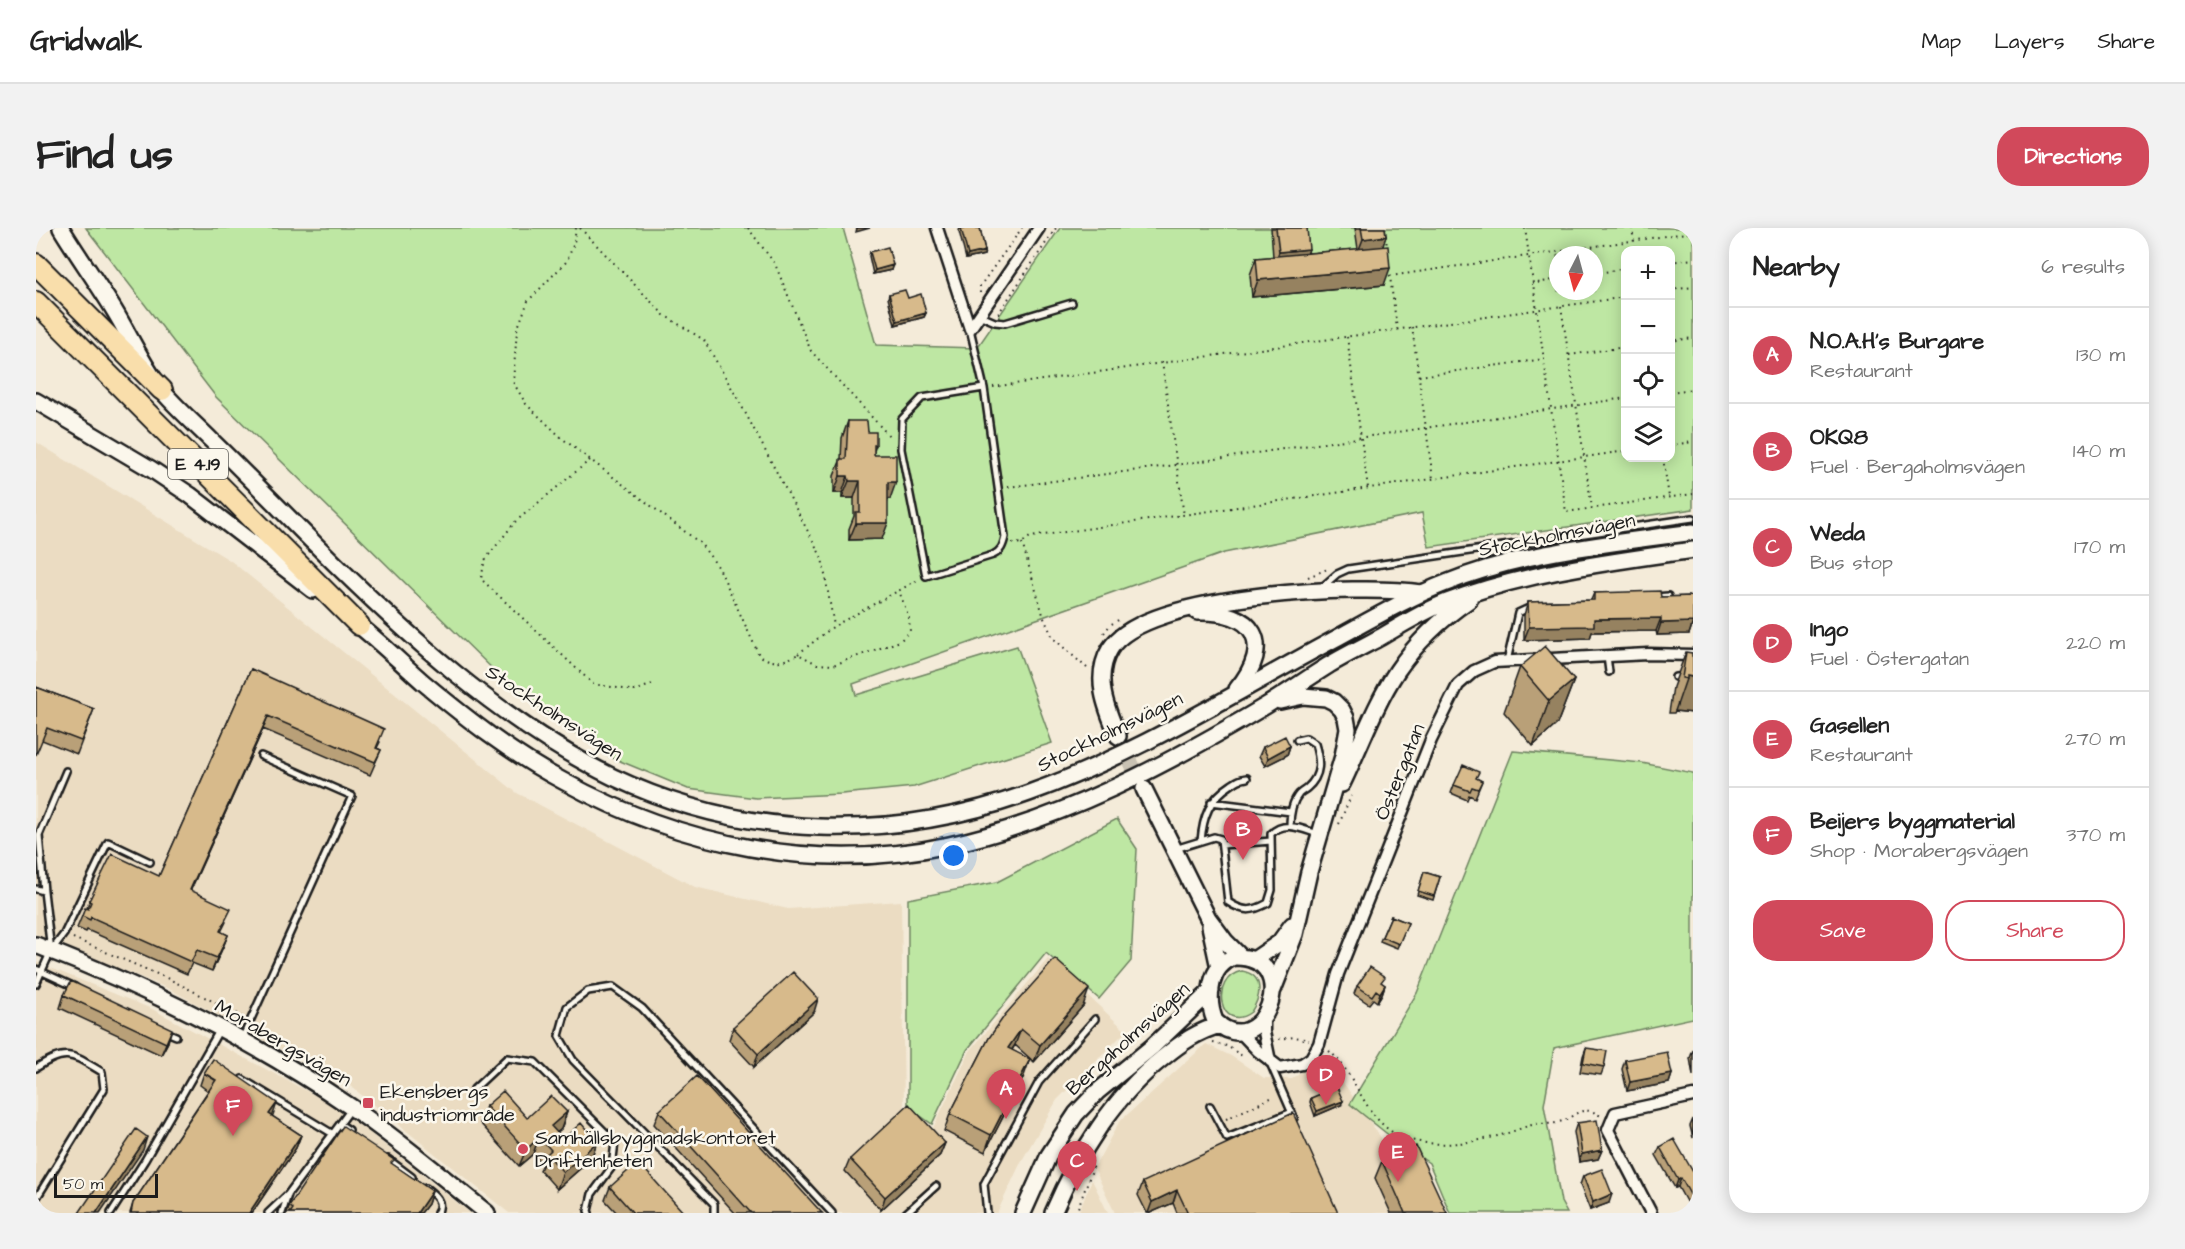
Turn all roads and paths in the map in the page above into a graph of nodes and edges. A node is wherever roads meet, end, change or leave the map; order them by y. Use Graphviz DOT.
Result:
graph roads {
  1 [pos="61,228"];
  2 [pos="578,228"];
  3 [pos="748,228"];
  4 [pos="937,228"];
  5 [pos="1039,228"];
  6 [pos="1056,228"];
  7 [pos="1525,228"];
  8 [pos="1632,228"];
  9 [pos="1385,229"];
  10 [pos="1693,232"];
  11 [pos="1633,240"];
  12 [pos="1634,246"];
  13 [pos="1388,253"];
  14 [pos="1528,256"];
  15 [pos="1693,259"];
  16 [pos="1675,261"];
  17 [pos="36,264"];
  18 [pos="1389,264"];
  19 [pos="1621,269"];
  20 [pos="1603,272"];
  21 [pos="1390,276"];
  22 [pos="1549,281"];
  23 [pos="1532,284"];
  24 [pos="1693,287"];
  25 [pos="1675,289"];
  26 [pos="1621,298"];
  27 [pos="36,302"];
  28 [pos="1072,303"];
  29 [pos="1561,306"];
  30 [pos="1536,309"];
  31 [pos="980,315"];
  32 [pos="993,321"];
  33 [pos="1412,327"];
  34 [pos="970,329"];
  35 [pos="1397,329"];
  36 [pos="1347,336"];
  37 [pos="1693,338"];
  38 [pos="1675,340"];
  39 [pos="1621,348"];
  40 [pos="1568,356"];
  41 [pos="1544,359"];
  42 [pos="1162,362"];
  43 [pos="1418,376"];
  44 [pos="984,388"];
  45 [pos="162,390"];
  46 [pos="1693,390"];
  47 [pos="1675,392"];
  48 [pos="1621,399"];
  49 [pos="36,401"];
  50 [pos="1576,406"];
  51 [pos="1551,410"];
  52 [pos="1426,429"];
  53 [pos="1361,438"];
  54 [pos="1693,442"];
  55 [pos="1675,444"];
  56 [pos="901,449"];
  57 [pos="1621,452"];
  58 [pos="1584,457"];
  59 [pos="590,460"];
  60 [pos="1558,461"];
  61 [pos="1664,462"];
  62 [pos="1176,465"];
  63 [pos="1433,479"];
  64 [pos="998,488"];
  65 [pos="1368,488"];
  66 [pos="1693,494"];
  67 [pos="1669,497"];
  68 [pos="1592,508"];
  69 [pos="1184,516"];
  70 [pos="1693,518"];
  71 [pos="1693,532"];
  72 [pos="1693,550"];
  73 [pos="926,576"];
  74 [pos="899,591"];
  75 [pos="1481,591"];
  76 [pos="1316,592"];
  77 [pos="1422,593"];
  78 [pos="1668,596"];
  79 [pos="1645,598"];
  80 [pos="1540,607"];
  81 [pos="1176,612"];
  82 [pos="359,626"];
  83 [pos="834,627"];
  84 [pos="798,654"];
  85 [pos="1693,655"];
  86 [pos="1607,656"];
  87 [pos="1507,661"];
  88 [pos="1090,670"];
  89 [pos="1609,672"];
  90 [pos="1693,676"];
  91 [pos="1675,677"];
  92 [pos="655,683"];
  93 [pos="1233,694"];
  94 [pos="1268,704"];
  95 [pos="1118,736"];
  96 [pos="1297,740"];
  97 [pos="261,756"];
  98 [pos="66,771"];
  99 [pos="1247,778"];
  100 [pos="1144,789"];
  101 [pos="1211,801"];
  102 [pos="1291,812"];
  103 [pos="1324,819"];
  104 [pos="1290,826"];
  105 [pos="1320,834"];
  106 [pos="1201,841"];
  107 [pos="1270,841"];
  108 [pos="1222,845"];
  109 [pos="1175,849"];
  110 [pos="150,862"];
  111 [pos="36,889"];
  112 [pos="44,891"];
  113 [pos="1297,917"];
  114 [pos="1208,918"];
  115 [pos="64,934"];
  116 [pos="36,945"];
  117 [pos="51,951"];
  118 [pos="1248,958"];
  119 [pos="1219,968"];
  120 [pos="39,970"];
  121 [pos="36,984"];
  122 [pos="1273,990"];
  123 [pos="83,991"];
  124 [pos="1211,991"];
  125 [pos="1095,1019"];
  126 [pos="1263,1019"];
  127 [pos="250,1020"];
  128 [pos="156,1026"];
  129 [pos="1220,1026"];
  130 [pos="220,1029"];
  131 [pos="1239,1031"];
  132 [pos="176,1036"];
  133 [pos="241,1040"];
  134 [pos="1278,1040"];
  135 [pos="1208,1043"];
  136 [pos="1319,1044"];
  137 [pos="205,1057"];
  138 [pos="1245,1058"];
  139 [pos="1270,1061"];
  140 [pos="215,1063"];
  141 [pos="36,1068"];
  142 [pos="235,1075"];
  143 [pos="474,1089"];
  144 [pos="1693,1096"];
  145 [pos="1273,1097"];
  146 [pos="1210,1106"];
  147 [pos="352,1108"];
  148 [pos="1292,1112"];
  149 [pos="1296,1122"];
  150 [pos="1218,1123"];
  151 [pos="1610,1123"];
  152 [pos="340,1124"];
  153 [pos="333,1134"];
  154 [pos="359,1138"];
  155 [pos="378,1152"];
  156 [pos="1096,1158"];
  157 [pos="936,1186"];
  158 [pos="288,1194"];
  159 [pos="36,1199"];
  160 [pos="111,1213"];
  161 [pos="268,1213"];
  162 [pos="282,1213"];
  163 [pos="437,1213"];
  164 [pos="487,1213"];
  165 [pos="589,1213"];
  166 [pos="714,1213"];
  167 [pos="832,1213"];
  168 [pos="906,1213"];
  169 [pos="987,1213"];
  170 [pos="1023,1213"];
  171 [pos="1053,1213"];
  172 [pos="1076,1213"];
  173 [pos="1652,1213"];
  1 -- 45 [label="main road, Stockholmsvägen"];
  2 -- 59 [label="path"];
  2 -- 83 [label="path"];
  3 -- 56 [label="path"];
  4 -- 34 [label="street"];
  5 -- 31 [label="street"];
  6 -- 32 [label="path"];
  7 -- 14 [label="path"];
  8 -- 11 [label="path"];
  9 -- 13 [label="path"];
  10 -- 11 [label="path"];
  11 -- 12 [label="path"];
  11 -- 14 [label="path"];
  14 -- 21 [label="path"];
  14 -- 23 [label="path"];
  15 -- 16 [label="path"];
  17 -- 45 [label="highway, E 4.19"];
  18 -- 21 [label="path"];
  19 -- 20 [label="path"];
  21 -- 35 [label="path"];
  22 -- 23 [label="path"];
  23 -- 30 [label="path"];
  24 -- 25 [label="path"];
  26 -- 29 [label="path"];
  27 -- 82 [label="highway, E 4.19"];
  28 -- 32 [label="lane"];
  29 -- 30 [label="path"];
  29 -- 40 [label="path"];
  30 -- 33 [label="path"];
  30 -- 41 [label="path"];
  31 -- 32 [label="lane"];
  31 -- 34 [label="street"];
  33 -- 35 [label="path"];
  33 -- 43 [label="path"];
  34 -- 44 [label="lane"];
  35 -- 36 [label="path"];
  36 -- 42 [label="path"];
  36 -- 53 [label="path"];
  37 -- 38 [label="path"];
  39 -- 40 [label="path"];
  40 -- 50 [label="path"];
  41 -- 43 [label="path"];
  41 -- 51 [label="path"];
  42 -- 44 [label="path"];
  42 -- 62 [label="path"];
  43 -- 52 [label="path"];
  44 -- 56 [label="lane"];
  44 -- 64 [label="lane"];
  45 -- 93 [label="main road, Stockholmsvägen / E 4.19"];
  46 -- 47 [label="path"];
  48 -- 50 [label="path"];
  49 -- 82 [label="main road, Stockholmsvägen"];
  50 -- 51 [label="path"];
  50 -- 58 [label="path"];
  51 -- 52 [label="path"];
  51 -- 60 [label="path"];
  52 -- 53 [label="path"];
  52 -- 63 [label="path"];
  53 -- 62 [label="path"];
  53 -- 65 [label="path"];
  54 -- 55 [label="path"];
  56 -- 73 [label="lane"];
  57 -- 58 [label="path"];
  58 -- 60 [label="path"];
  58 -- 68 [label="path"];
  59 -- 84 [label="path"];
  59 -- 92 [label="path"];
  60 -- 63 [label="path"];
  60 -- 68 [label="path"];
  61 -- 67 [label="path"];
  62 -- 64 [label="path"];
  62 -- 69 [label="path"];
  63 -- 65 [label="path"];
  64 -- 73 [label="lane"];
  65 -- 69 [label="path"];
  66 -- 67 [label="path"];
  67 -- 68 [label="path"];
  69 -- 88 [label="path"];
  70 -- 76 [label="lane"];
  71 -- 77 [label="main road, Stockholmsvägen / E 4.19"];
  72 -- 75 [label="main road, Stockholmsvägen / E 4.19"];
  73 -- 74 [label="path"];
  74 -- 83 [label="path"];
  74 -- 84 [label="path"];
  75 -- 94 [label="main road, Stockholmsvägen / E 4.19"];
  75 -- 103 [label="main road"];
  76 -- 77 [label="main road"];
  76 -- 81 [label="main road"];
  77 -- 93 [label="main road, Stockholmsvägen / E 4.19"];
  78 -- 79 [label="lane"];
  80 -- 87 [label="lane"];
  81 -- 93 [label="main road"];
  81 -- 95 [label="main road"];
  82 -- 94 [label="main road, Stockholmsvägen / E 4.19"];
  83 -- 84 [label="path"];
  85 -- 86 [label="street, Östergatan"];
  86 -- 87 [label="street, Östergatan"];
  86 -- 89 [label="lane"];
  87 -- 136 [label="street, Östergatan"];
  90 -- 91 [label="lane"];
  94 -- 103 [label="main road"];
  96 -- 102 [label="lane"];
  97 -- 127 [label="lane"];
  98 -- 112 [label="lane"];
  99 -- 101 [label="lane"];
  100 -- 109 [label="main road"];
  101 -- 102 [label="lane"];
  101 -- 106 [label="lane"];
  102 -- 104 [label="lane"];
  103 -- 105 [label="main road"];
  104 -- 105 [label="lane"];
  104 -- 107 [label="lane"];
  105 -- 113 [label="main road"];
  106 -- 108 [label="lane"];
  106 -- 109 [label="lane"];
  107 -- 108 [label="lane"];
  107 -- 108 [label="lane"];
  109 -- 114 [label="main road"];
  110 -- 115 [label="lane"];
  111 -- 112 [label="lane"];
  112 -- 117 [label="lane"];
  113 -- 118 [label="main road"];
  113 -- 122 [label="main road"];
  114 -- 118 [label="main road"];
  114 -- 119 [label="main road"];
  115 -- 117 [label="lane"];
  115 -- 127 [label="path"];
  116 -- 117 [label="main road, Morabergsvägen"];
  117 -- 120 [label="lane"];
  117 -- 130 [label="main road, Morabergsvägen"];
  118 -- 119 [label="main road"];
  118 -- 122 [label="main road"];
  119 -- 124 [label="main road"];
  120 -- 121 [label="lane"];
  120 -- 123 [label="lane"];
  122 -- 126 [label="main road"];
  124 -- 129 [label="main road"];
  124 -- 170 [label="main road, Bergaholmsvägen"];
  125 -- 169 [label="lane"];
  126 -- 131 [label="main road"];
  126 -- 139 [label="street"];
  127 -- 133 [label="lane"];
  128 -- 132 [label="lane"];
  129 -- 131 [label="main road"];
  129 -- 171 [label="main road, Bergaholmsvägen"];
  130 -- 133 [label="main road, Morabergsvägen"];
  130 -- 137 [label="lane"];
  131 -- 139 [label="street"];
  133 -- 147 [label="main road, Morabergsvägen"];
  134 -- 136 [label="path"];
  135 -- 138 [label="path"];
  136 -- 139 [label="street, Östergatan"];
  136 -- 151 [label="path"];
  137 -- 140 [label="lane"];
  137 -- 160 [label="lane"];
  139 -- 148 [label="lane"];
  141 -- 159 [label="lane"];
  142 -- 153 [label="lane"];
  143 -- 165 [label="lane"];
  144 -- 151 [label="street"];
  145 -- 150 [label="path"];
  146 -- 150 [label="lane"];
  147 -- 152 [label="lane"];
  147 -- 164 [label="main road, Morabergsvägen"];
  148 -- 149 [label="lane"];
  148 -- 150 [label="lane"];
  151 -- 173 [label="street"];
  152 -- 153 [label="lane"];
  152 -- 154 [label="lane"];
  153 -- 158 [label="lane"];
  155 -- 163 [label="lane"];
  156 -- 172 [label="path"];
  157 -- 168 [label="lane"];
  158 -- 161 [label="lane"];
  158 -- 162 [label="lane"];
  166 -- 167 [label="lane"];
}
